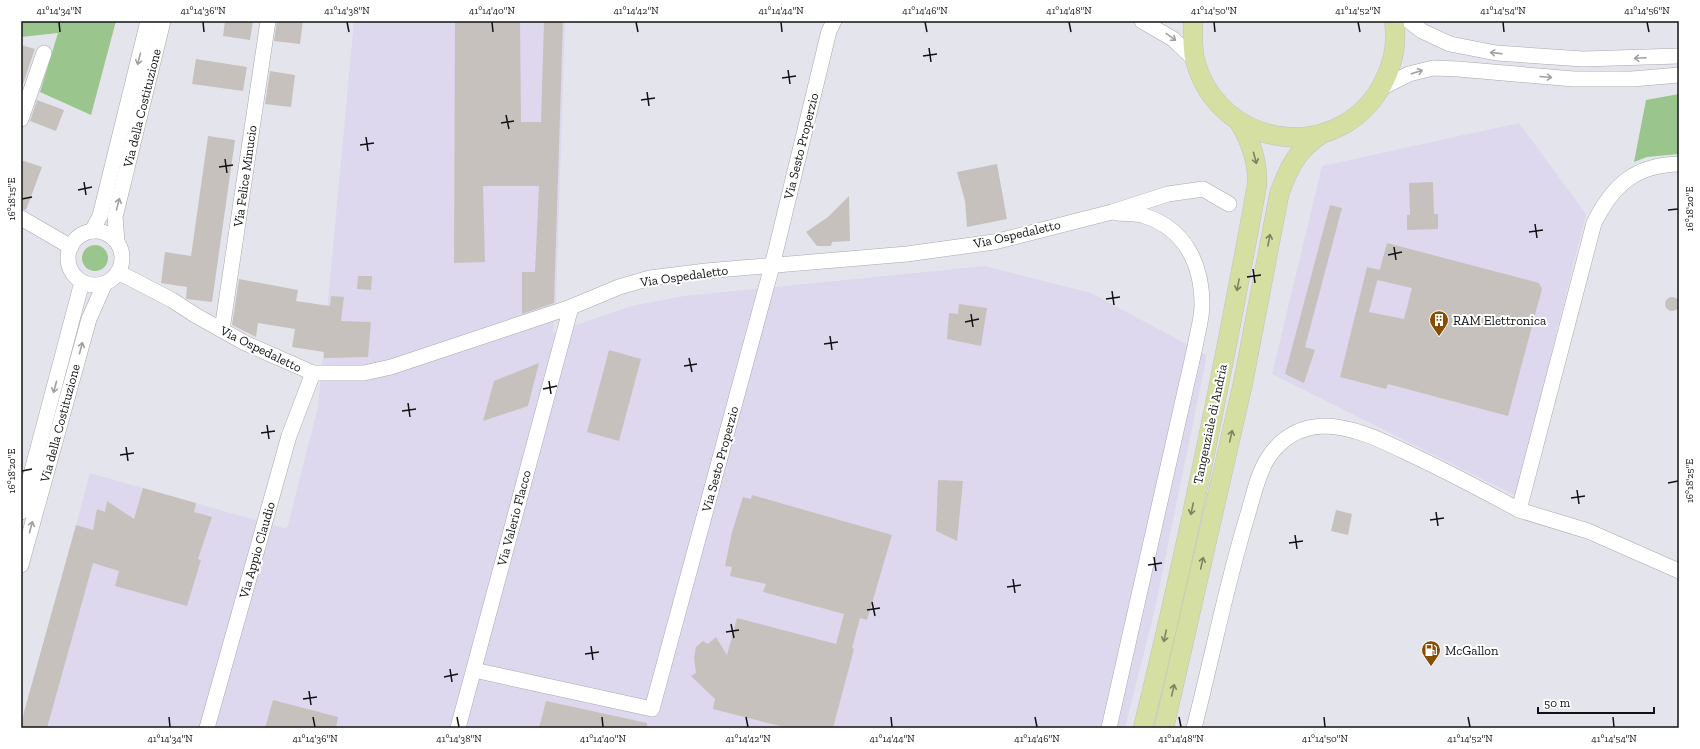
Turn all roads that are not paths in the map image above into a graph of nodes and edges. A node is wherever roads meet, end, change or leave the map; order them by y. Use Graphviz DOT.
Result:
graph roads {
  1 [pos="148,21"];
  2 [pos="163,21"];
  3 [pos="268,21"];
  4 [pos="1142,21"];
  5 [pos="1194,21"];
  6 [pos="1394,21"];
  7 [pos="1409,21"];
  8 [pos="830,24"];
  9 [pos="44,53"];
  10 [pos="1679,56"];
  11 [pos="1195,60"];
  12 [pos="1679,75"];
  13 [pos="1381,88"];
  14 [pos="21,119"];
  15 [pos="1239,122"];
  16 [pos="1320,135"];
  17 [pos="1679,164"];
  18 [pos="1229,204"];
  19 [pos="1112,212"];
  20 [pos="21,218"];
  21 [pos="92,231"];
  22 [pos="117,242"];
  23 [pos="70,247"];
  24 [pos="772,266"];
  25 [pos="118,272"];
  26 [pos="82,282"];
  27 [pos="105,283"];
  28 [pos="571,307"];
  29 [pos="222,330"];
  30 [pos="313,373"];
  31 [pos="1519,510"];
  32 [pos="21,512"];
  33 [pos="21,565"];
  34 [pos="1679,571"];
  35 [pos="474,670"];
  36 [pos="207,728"];
  37 [pos="458,728"];
  38 [pos="1109,728"];
  39 [pos="1143,728"];
  40 [pos="1164,728"];
  41 [pos="1194,728"];
  1 -- 21 [label="street, Via della Costituzione, one-way"];
  22 -- 2 [label="street, Via della Costituzione, one-way"];
  3 -- 29 [label="street, Via Felice Minucio"];
  4 -- 11 [label="street, one-way"];
  5 -- 11 [label="main road, Tangenziale di Andria"];
  6 -- 13 [label="main road, Tangenziale di Andria"];
  10 -- 7 [label="street, one-way"];
  8 -- 24 [label="street, Via Sesto Properzio"];
  9 -- 14 [label="street"];
  11 -- 15 [label="main road, Tangenziale di Andria"];
  13 -- 12 [label="street, one-way"];
  13 -- 16 [label="main road, Tangenziale di Andria"];
  15 -- 16 [label="main road, Tangenziale di Andria"];
  15 -- 39 [label="main road, Tangenziale di Andria, one-way"];
  40 -- 16 [label="main road, Tangenziale di Andria, one-way"];
  17 -- 31 [label="street"];
  18 -- 19 [label="street, Via Ospedaletto"];
  19 -- 24 [label="street, Via Ospedaletto"];
  19 -- 38 [label="street"];
  20 -- 23 [label="street"];
  21 -- 22 [label="street"];
  21 -- 23 [label="street"];
  22 -- 25 [label="street, Via della Costituzione"];
  23 -- 26 [label="street"];
  24 -- 28 [label="street, Via Ospedaletto"];
  24 -- 35 [label="street, Via Sesto Properzio"];
  25 -- 27 [label="street, Via della Costituzione"];
  25 -- 29 [label="street, Via Ospedaletto"];
  26 -- 27 [label="street"];
  26 -- 32 [label="street, Via della Costituzione, one-way"];
  33 -- 27 [label="street, Via della Costituzione, one-way"];
  28 -- 30 [label="street, Via Ospedaletto"];
  28 -- 35 [label="street, Via Valerio Flacco"];
  29 -- 30 [label="street, Via Ospedaletto"];
  30 -- 36 [label="street, Via Appio Claudio"];
  31 -- 34 [label="street"];
  31 -- 41 [label="street"];
  35 -- 37 [label="street, Via Valerio Flacco"];
}
